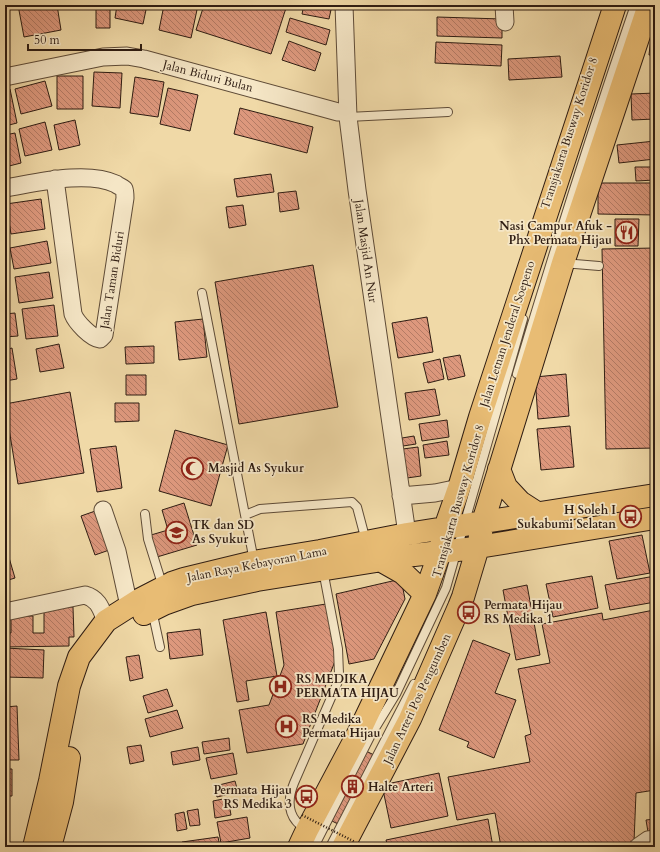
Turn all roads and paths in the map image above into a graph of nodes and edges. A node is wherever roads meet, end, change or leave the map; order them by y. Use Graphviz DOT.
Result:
graph roads {
  1 [pos="344,5"];
  2 [pos="504,5"];
  3 [pos="615,5"];
  4 [pos="635,5"];
  5 [pos="649,5"];
  6 [pos="505,22"];
  7 [pos="614,50"];
  8 [pos="6,74"];
  9 [pos="448,112"];
  10 [pos="343,114"];
  11 [pos="580,138"];
  12 [pos="55,179"];
  13 [pos="5,188"];
  14 [pos="563,263"];
  15 [pos="599,266"];
  16 [pos="202,293"];
  17 [pos="526,310"];
  18 [pos="516,380"];
  19 [pos="499,469"];
  20 [pos="459,488"];
  21 [pos="655,495"];
  22 [pos="401,496"];
  23 [pos="567,508"];
  24 [pos="103,510"];
  25 [pos="537,513"];
  26 [pos="145,514"];
  27 [pos="245,515"];
  28 [pos="655,518"];
  29 [pos="571,532"];
  30 [pos="407,534"];
  31 [pos="466,536"];
  32 [pos="367,542"];
  33 [pos="380,560"];
  34 [pos="322,561"];
  35 [pos="256,571"];
  36 [pos="164,588"];
  37 [pos="425,594"];
  38 [pos="129,606"];
  39 [pos="152,610"];
  40 [pos="5,612"];
  41 [pos="106,621"];
  42 [pos="160,647"];
  43 [pos="416,680"];
  44 [pos="306,835"];
  45 [pos="655,839"];
  46 [pos="349,844"];
  47 [pos="34,847"];
  48 [pos="50,847"];
  49 [pos="330,847"];
  50 [pos="638,847"];
  1 -- 10 [label="street, Jalan Masjid An Nur"];
  2 -- 6 [label="street"];
  3 -- 7 [label="main road, Jalan Letnan Jenderal Soepeno"];
  4 -- 7 [label="lane, Transjakarta Busway Koridor 8"];
  5 -- 7 [label="main road, Jalan Letnan Jenderal Soepeno"];
  7 -- 11 [label="lane, Transjakarta Busway Koridor 8"];
  7 -- 14 [label="main road, Jalan Letnan Jenderal Soepeno"];
  7 -- 18 [label="lane, Transjakarta Busway Koridor 8"];
  7 -- 20 [label="main road, Jalan Letnan Jenderal Soepeno"];
  8 -- 10 [label="street, Jalan Biduri Bulan"];
  9 -- 10 [label="lane, Jalan Biduri Bulan"];
  10 -- 22 [label="street, Jalan Masjid An Nur"];
  12 -- 12 [label="street, Jalan Taman Biduri"];
  12 -- 13 [label="street, Jalan Taman Biduri"];
  14 -- 15 [label="lane"];
  14 -- 19 [label="main road, Jalan Letnan Jenderal Soepeno"];
  16 -- 27 [label="lane"];
  17 -- 31 [label="lane, Transjakarta Busway Koridor 8"];
  19 -- 25 [label="main road"];
  19 -- 31 [label="main road, Jalan Letnan Jenderal Soepeno"];
  20 -- 22 [label="street"];
  20 -- 31 [label="main road, Jalan Letnan Jenderal Soepeno"];
  21 -- 23 [label="main road, Jalan Raya Kebayoran Lama"];
  22 -- 30 [label="street, Jalan Masjid An Nur"];
  23 -- 25 [label="main road, Jalan Raya Kebayoran Lama"];
  23 -- 29 [label="main road"];
  24 -- 38 [label="street"];
  25 -- 31 [label="main road, Jalan Raya Kebayoran Lama"];
  26 -- 36 [label="lane"];
  27 -- 32 [label="lane"];
  27 -- 35 [label="lane"];
  28 -- 29 [label="main road, Jalan Raya Kebayoran Lama"];
  29 -- 31 [label="main road, Jalan Raya Kebayoran Lama"];
  30 -- 31 [label="main road, Jalan Raya Kebayoran Lama"];
  30 -- 32 [label="main road, Jalan Raya Kebayoran Lama"];
  31 -- 33 [label="main road, Jalan Raya Kebayoran Lama"];
  31 -- 37 [label="main road"];
  31 -- 44 [label="lane, Transjakarta Busway Koridor 8"];
  31 -- 46 [label="main road, Jalan Arteri Pos Pengumben"];
  32 -- 34 [label="main road, Jalan Raya Kebayoran Lama"];
  33 -- 34 [label="main road, Jalan Raya Kebayoran Lama"];
  33 -- 37 [label="main road"];
  34 -- 35 [label="main road, Jalan Raya Kebayoran Lama"];
  34 -- 44 [label="lane"];
  35 -- 36 [label="main road, Jalan Raya Kebayoran Lama"];
  35 -- 39 [label="main road, Jalan Raya Kebayoran Lama"];
  36 -- 38 [label="main road, Jalan Raya Kebayoran Lama"];
  37 -- 44 [label="main road"];
  38 -- 41 [label="main road, Jalan Raya Kebayoran Lama"];
  39 -- 42 [label="lane"];
  39 -- 48 [label="main road, Jalan Raya Kebayoran Lama"];
  40 -- 41 [label="street"];
  41 -- 47 [label="main road, Jalan Raya Kebayoran Lama"];
  43 -- 49 [label="lane"];
  44 -- 46 [label="path, bridge"];
  45 -- 50 [label="street"];
}
